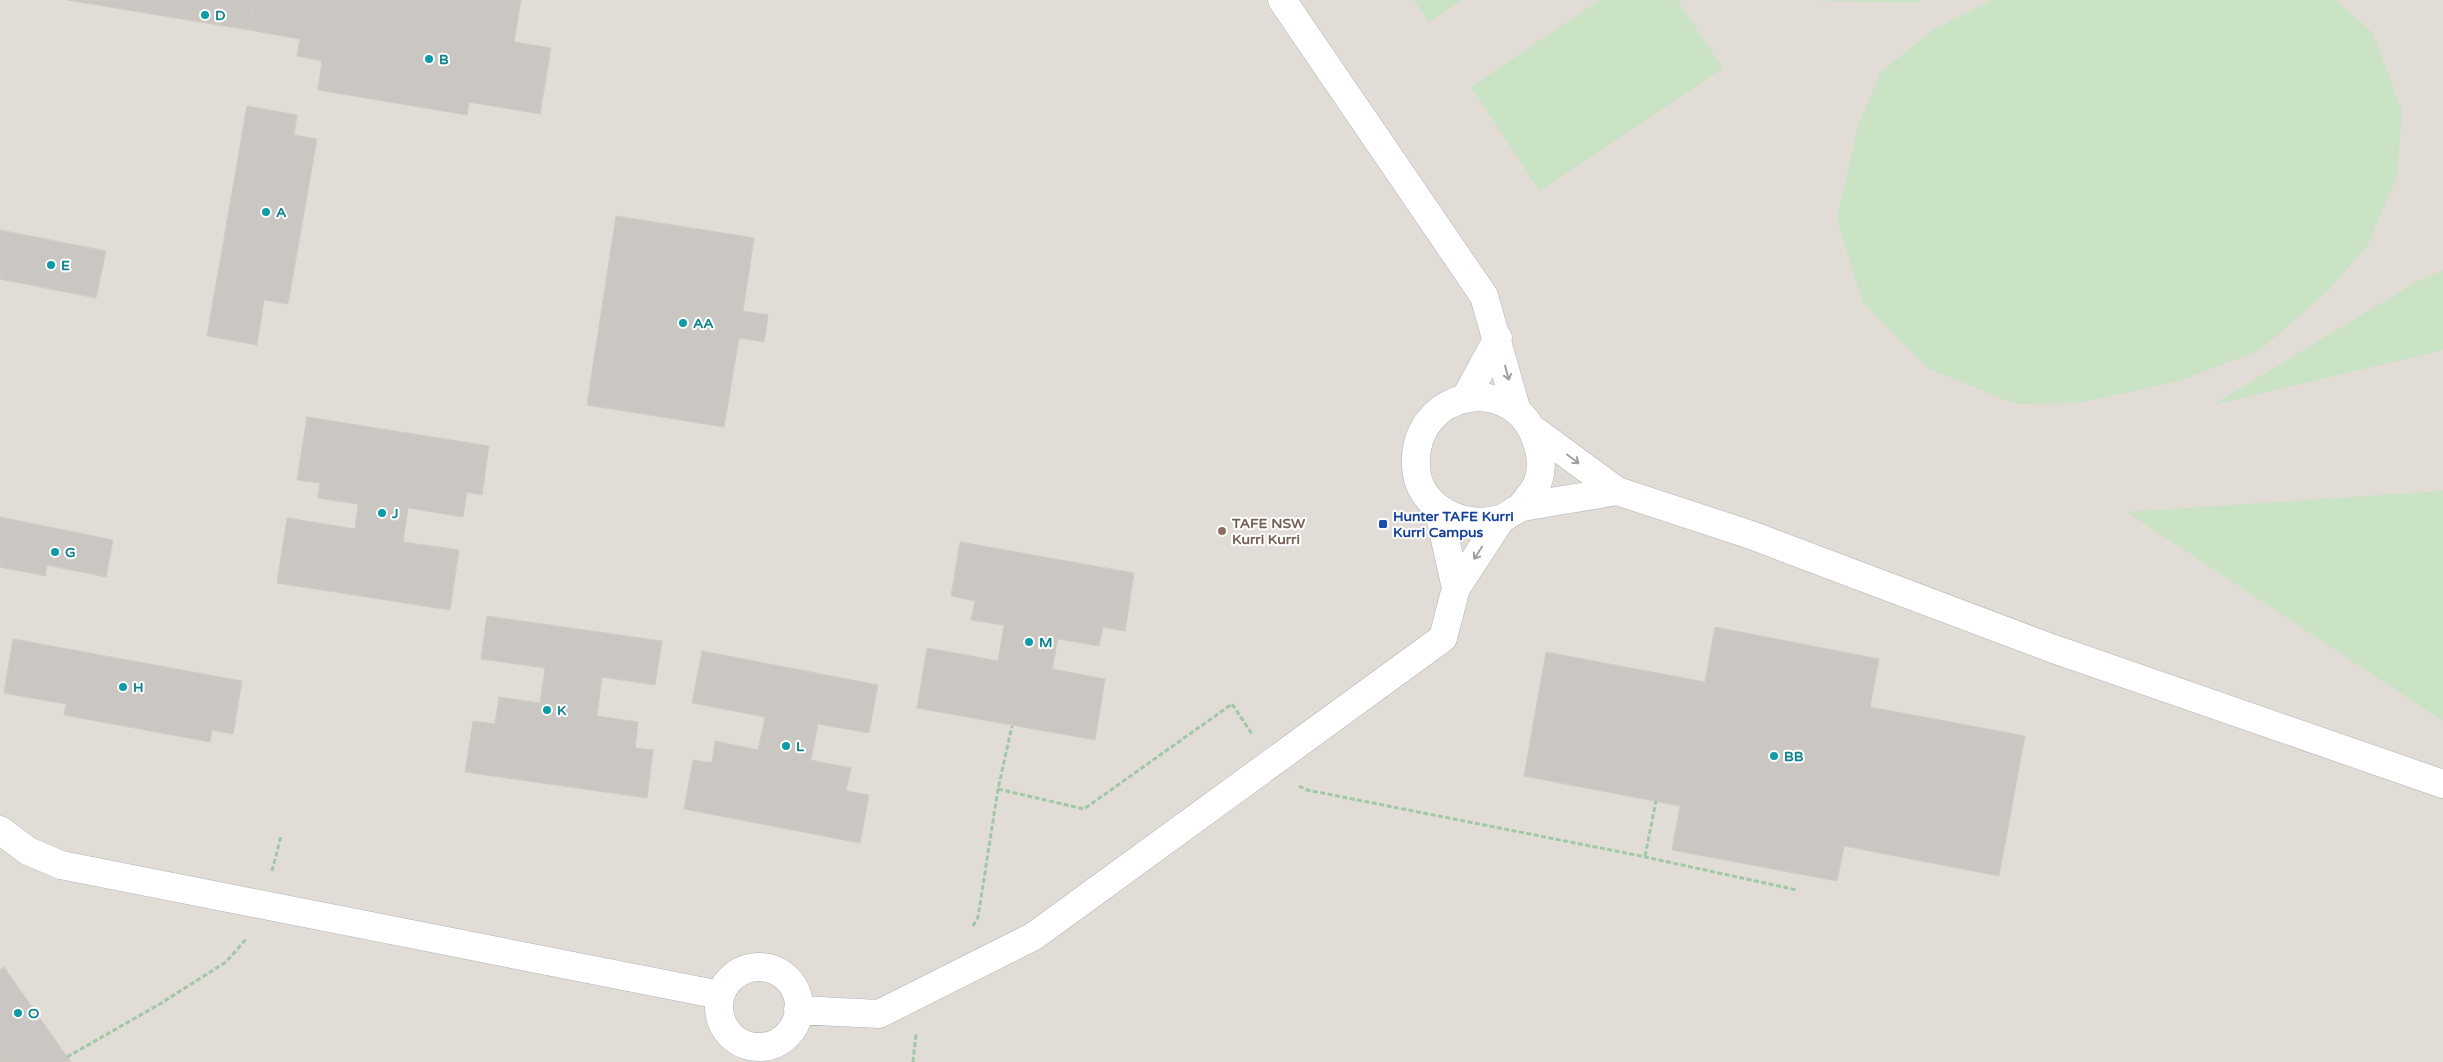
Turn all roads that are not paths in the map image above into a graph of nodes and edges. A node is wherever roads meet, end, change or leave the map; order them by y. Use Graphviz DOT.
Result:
graph roads {
  1 [pos="1282,0"];
  2 [pos="1498,338"];
  3 [pos="1466,397"];
  4 [pos="1516,408"];
  5 [pos="1534,430"];
  6 [pos="1616,491"];
  7 [pos="1438,508"];
  8 [pos="1510,513"];
  9 [pos="1456,588"];
  10 [pos="2443,784"];
  11 [pos="0,830"];
  12 [pos="720,995"];
  13 [pos="798,1010"];
  14 [pos="752,1054"];
  1 -- 2 [label="lane"];
  2 -- 3 [label="lane"];
  2 -- 4 [label="lane, one-way"];
  3 -- 4 [label="lane"];
  3 -- 7 [label="lane"];
  4 -- 5 [label="lane"];
  5 -- 6 [label="lane, one-way"];
  5 -- 8 [label="lane"];
  6 -- 8 [label="lane"];
  6 -- 10 [label="lane"];
  7 -- 8 [label="lane"];
  7 -- 9 [label="lane"];
  8 -- 9 [label="lane, one-way"];
  9 -- 13 [label="lane"];
  11 -- 12 [label="lane"];
  12 -- 13 [label="lane"];
  12 -- 14 [label="lane"];
  13 -- 14 [label="lane"];
}
